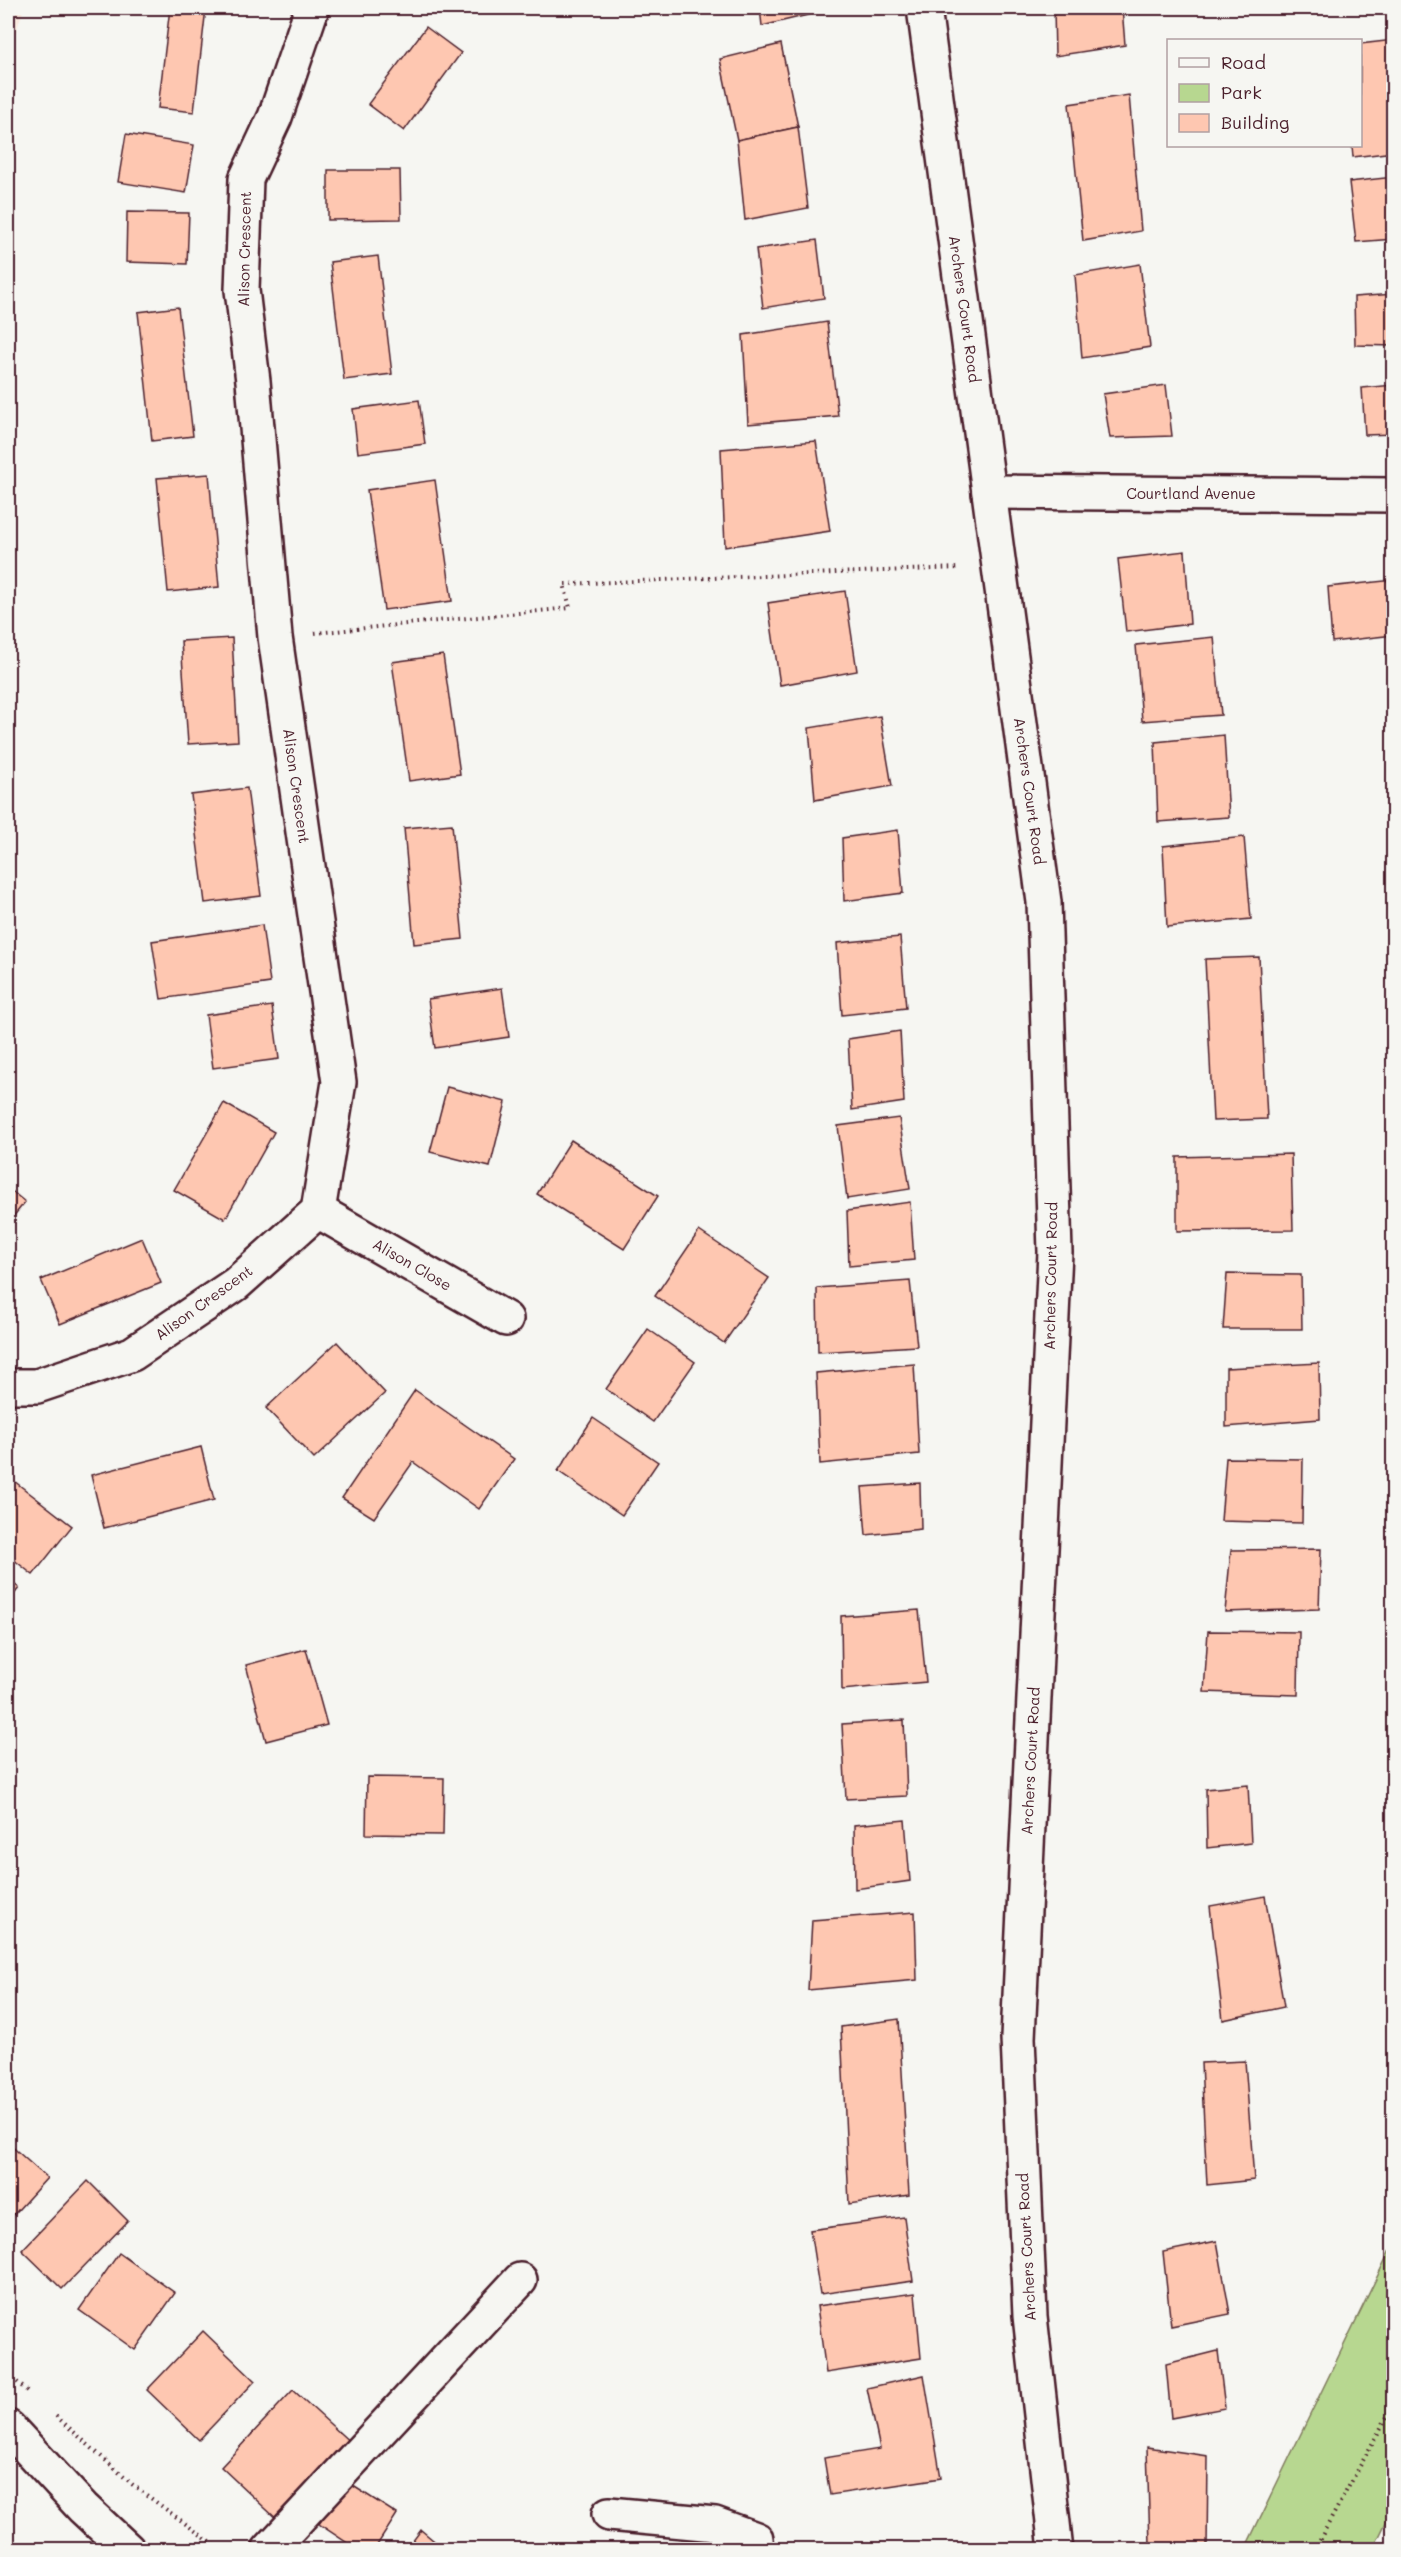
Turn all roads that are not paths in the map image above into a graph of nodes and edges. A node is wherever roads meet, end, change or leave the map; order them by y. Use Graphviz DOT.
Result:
graph roads {
  1 [pos="312,8"];
  2 [pos="924,8"];
  3 [pos="989,492"];
  4 [pos="1394,495"];
  5 [pos="318,1210"];
  6 [pos="506,1319"];
  7 [pos="8,1386"];
  8 [pos="520,2280"];
  9 [pos="8,2427"];
  10 [pos="609,2514"];
  11 [pos="128,2550"];
  12 [pos="269,2550"];
  13 [pos="757,2550"];
  14 [pos="1056,2550"];
  1 -- 5 [label="street, Alison Crescent"];
  2 -- 3 [label="street, Archers Court Road"];
  3 -- 4 [label="street, Courtland Avenue"];
  3 -- 14 [label="street, Archers Court Road"];
  5 -- 6 [label="street, Alison Close"];
  5 -- 7 [label="street, Alison Crescent"];
  8 -- 12 [label="street"];
  9 -- 11 [label="street"];
  10 -- 13 [label="street"];
}
